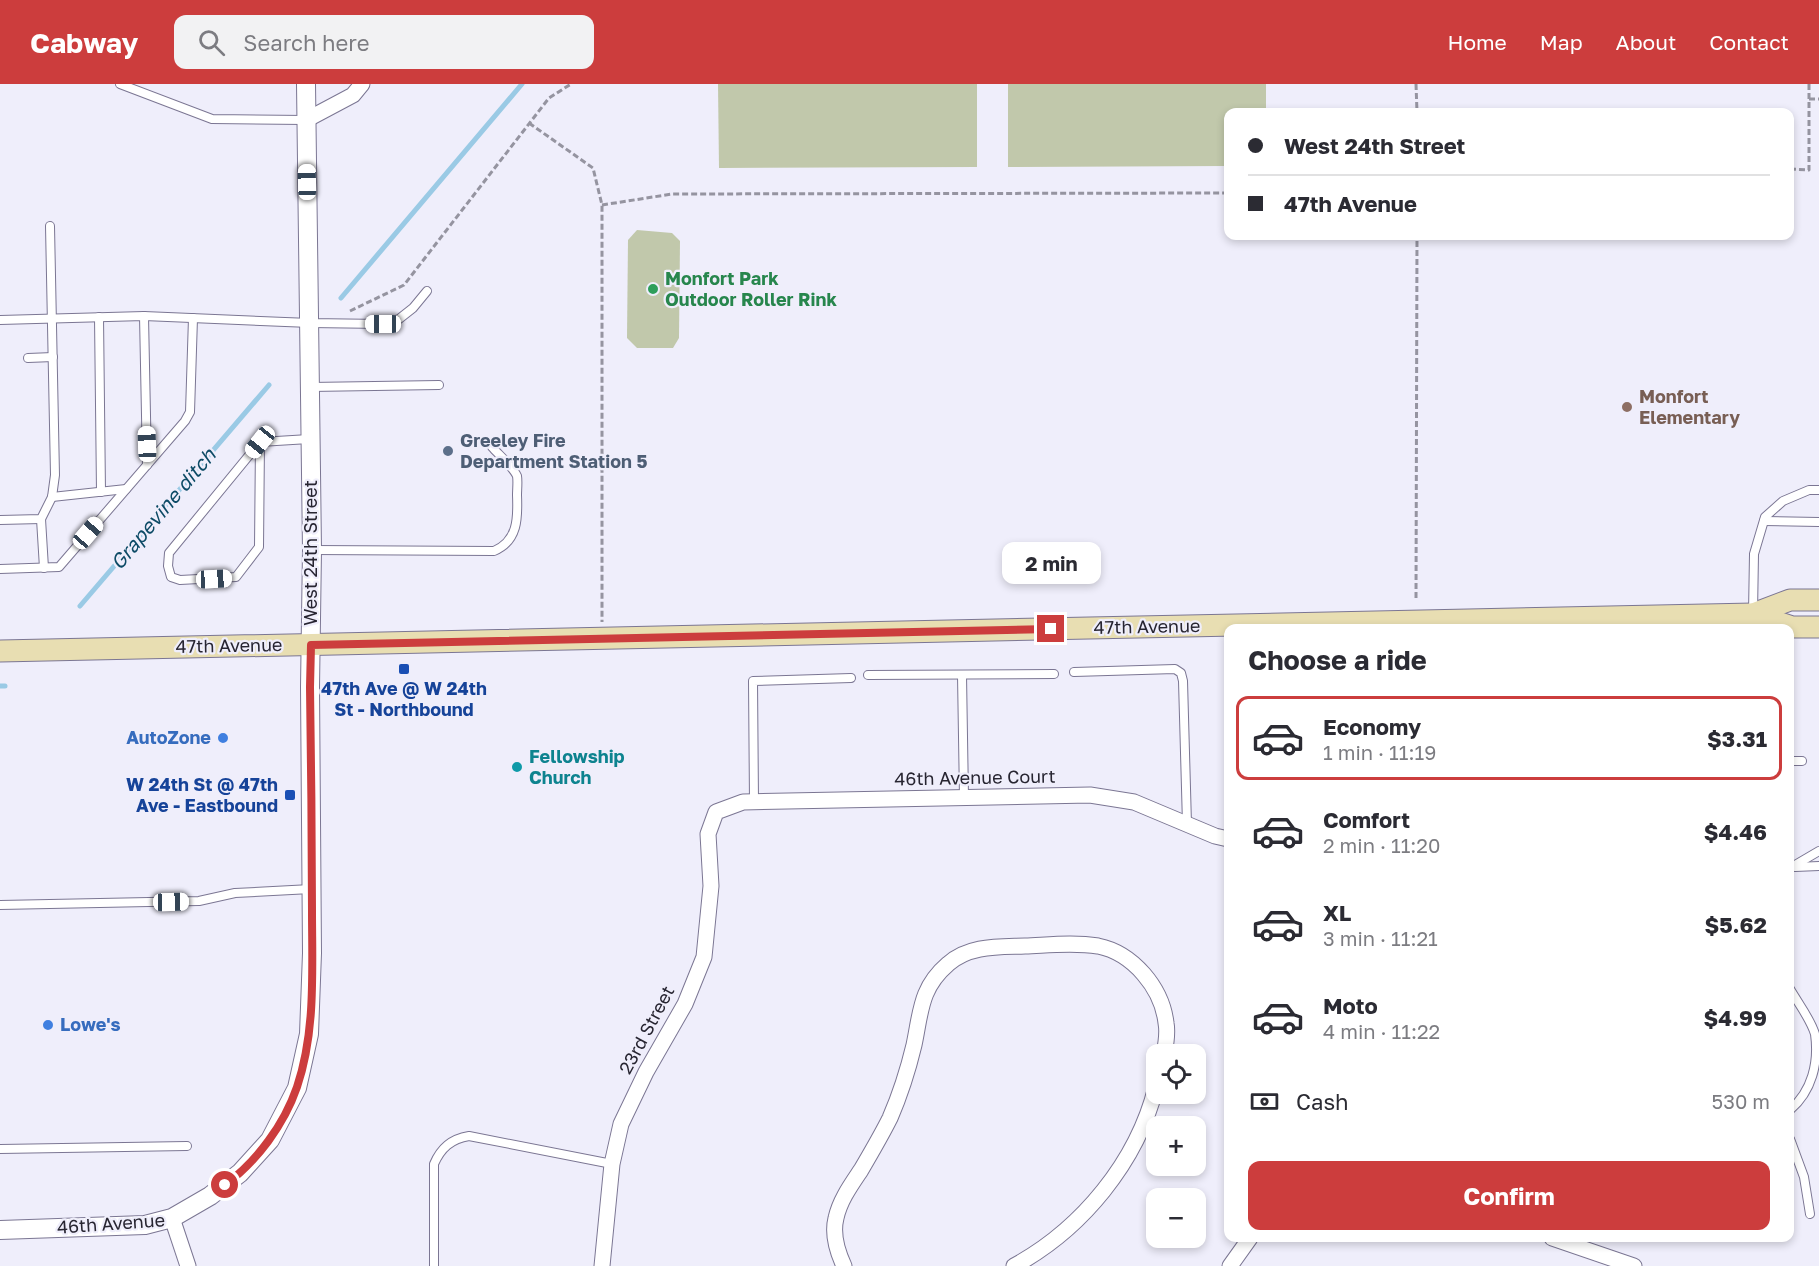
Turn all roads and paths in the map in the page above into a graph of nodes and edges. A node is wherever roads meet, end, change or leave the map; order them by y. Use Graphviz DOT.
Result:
graph roads {
  1 [pos="120,84"];
  2 [pos="306,84"];
  3 [pos="362,84"];
  4 [pos="571,84"];
  5 [pos="1416,84"];
  6 [pos="1809,84"];
  7 [pos="1809,99"];
  8 [pos="1819,99"];
  9 [pos="1417,108"];
  10 [pos="306,120"];
  11 [pos="529,123"];
  12 [pos="1794,169"];
  13 [pos="1224,193"];
  14 [pos="602,205"];
  15 [pos="50,226"];
  16 [pos="1417,240"];
  17 [pos="427,291"];
  18 [pos="347,312"];
  19 [pos="144,316"];
  20 [pos="99,317"];
  21 [pos="52,318"];
  22 [pos="193,318"];
  23 [pos="0,320"];
  24 [pos="310,324"];
  25 [pos="54,357"];
  26 [pos="28,358"];
  27 [pos="439,385"];
  28 [pos="310,387"];
  29 [pos="311,439"];
  30 [pos="260,442"];
  31 [pos="492,447"];
  32 [pos="147,465"];
  33 [pos="126,489"];
  34 [pos="1819,490"];
  35 [pos="101,492"];
  36 [pos="52,497"];
  37 [pos="41,519"];
  38 [pos="0,520"];
  39 [pos="1764,521"];
  40 [pos="1819,522"];
  41 [pos="312,550"];
  42 [pos="44,568"];
  43 [pos="0,569"];
  44 [pos="1416,598"];
  45 [pos="1819,600"];
  46 [pos="1753,614"];
  47 [pos="1385,624"];
  48 [pos="1783,624"];
  49 [pos="1224,627"];
  50 [pos="1794,627"];
  51 [pos="1819,627"];
  52 [pos="602,638"];
  53 [pos="311,645"];
  54 [pos="0,651"];
  55 [pos="1074,672"];
  56 [pos="1054,674"];
  57 [pos="868,675"];
  58 [pos="962,675"];
  59 [pos="851,678"];
  60 [pos="1794,761"];
  61 [pos="1803,761"];
  62 [pos="964,798"];
  63 [pos="754,802"];
  64 [pos="716,812"];
  65 [pos="1187,824"];
  66 [pos="1224,838"];
  67 [pos="1819,851"];
  68 [pos="1794,866"];
  69 [pos="1819,866"];
  70 [pos="1794,867"];
  71 [pos="312,889"];
  72 [pos="0,905"];
  73 [pos="1794,996"];
  74 [pos="1165,1044"];
  75 [pos="1816,1078"];
  76 [pos="1150,1104"];
  77 [pos="1794,1106"];
  78 [pos="187,1146"];
  79 [pos="0,1149"];
  80 [pos="1794,1150"];
  81 [pos="612,1164"];
  82 [pos="1810,1214"];
  83 [pos="172,1218"];
  84 [pos="0,1230"];
  85 [pos="1247,1242"];
  86 [pos="1564,1242"];
  87 [pos="188,1266"];
  88 [pos="434,1266"];
  89 [pos="602,1266"];
  90 [pos="844,1266"];
  91 [pos="1017,1266"];
  92 [pos="1230,1266"];
  93 [pos="1634,1266"];
  1 -- 10 [label="lane"];
  2 -- 10 [label="street, West 24th Street"];
  3 -- 10 [label="street"];
  4 -- 11 [label="path"];
  5 -- 9 [label="path"];
  6 -- 7 [label="path"];
  7 -- 8 [label="path"];
  7 -- 12 [label="path"];
  10 -- 24 [label="street, West 24th Street"];
  11 -- 14 [label="path"];
  11 -- 18 [label="path"];
  13 -- 14 [label="path"];
  14 -- 52 [label="path"];
  15 -- 21 [label="lane"];
  16 -- 44 [label="path"];
  17 -- 24 [label="lane"];
  19 -- 20 [label="lane"];
  19 -- 22 [label="lane"];
  19 -- 32 [label="lane"];
  20 -- 21 [label="lane"];
  20 -- 35 [label="lane"];
  21 -- 23 [label="lane"];
  21 -- 25 [label="lane"];
  22 -- 24 [label="lane"];
  22 -- 32 [label="lane"];
  24 -- 28 [label="street, West 24th Street"];
  25 -- 26 [label="lane"];
  25 -- 36 [label="lane"];
  27 -- 28 [label="lane"];
  28 -- 29 [label="street, West 24th Street"];
  29 -- 30 [label="lane"];
  29 -- 41 [label="street, West 24th Street"];
  30 -- 30 [label="lane"];
  31 -- 41 [label="lane"];
  32 -- 33 [label="lane"];
  33 -- 35 [label="lane"];
  33 -- 42 [label="lane"];
  34 -- 39 [label="lane"];
  35 -- 36 [label="lane"];
  36 -- 37 [label="lane"];
  37 -- 38 [label="lane"];
  37 -- 42 [label="lane"];
  39 -- 40 [label="lane"];
  39 -- 46 [label="lane"];
  41 -- 53 [label="street, West 24th Street"];
  42 -- 43 [label="lane"];
  45 -- 46 [label="main road, 47th Avenue"];
  46 -- 47 [label="main road, 47th Avenue"];
  46 -- 48 [label="main road, 47th Avenue"];
  49 -- 52 [label="main road, 47th Avenue"];
  50 -- 51 [label="main road, 47th Avenue"];
  52 -- 53 [label="main road, 47th Avenue"];
  53 -- 54 [label="main road, 47th Avenue"];
  53 -- 71 [label="street, West 24th Street"];
  55 -- 65 [label="lane"];
  56 -- 58 [label="lane"];
  57 -- 58 [label="lane"];
  58 -- 62 [label="lane"];
  59 -- 63 [label="lane"];
  60 -- 61 [label="lane"];
  62 -- 63 [label="street, 46th Avenue Court"];
  62 -- 65 [label="street, 46th Avenue Court"];
  63 -- 64 [label="street, 46th Avenue Court"];
  64 -- 81 [label="street, 23rd Street"];
  65 -- 66 [label="street, 46th Avenue Court"];
  67 -- 68 [label="lane"];
  69 -- 70 [label="lane"];
  71 -- 72 [label="lane"];
  71 -- 83 [label="street, West 24th Street"];
  73 -- 75 [label="lane"];
  74 -- 90 [label="street"];
  75 -- 77 [label="lane"];
  76 -- 91 [label="street"];
  78 -- 79 [label="lane"];
  80 -- 82 [label="lane"];
  81 -- 88 [label="lane"];
  81 -- 89 [label="street, 23rd Street"];
  83 -- 84 [label="street, 46th Avenue"];
  83 -- 87 [label="street, 46th Avenue"];
  85 -- 92 [label="street"];
  86 -- 93 [label="street"];
}
